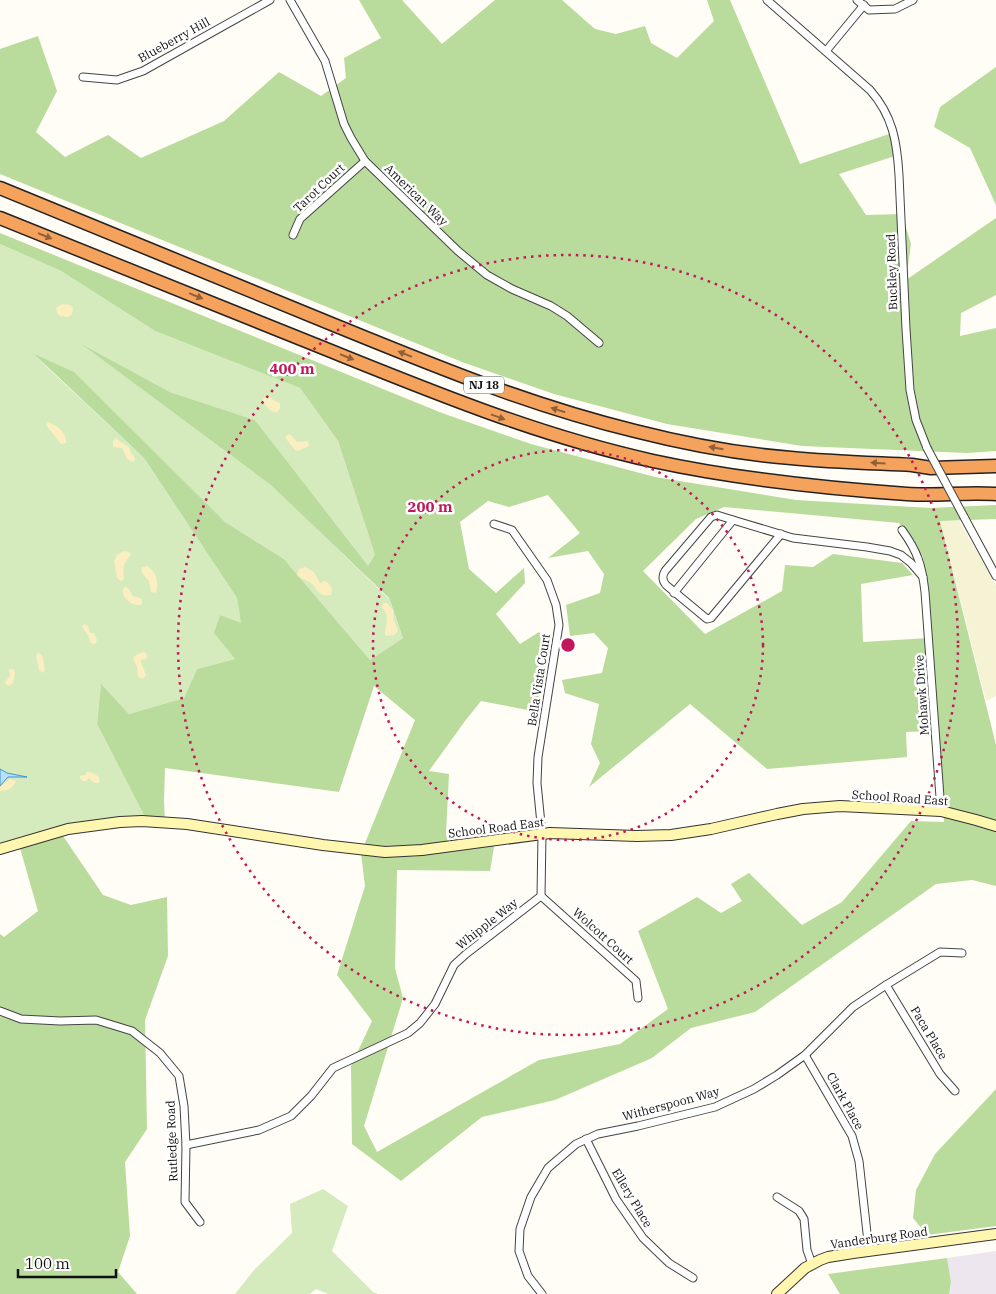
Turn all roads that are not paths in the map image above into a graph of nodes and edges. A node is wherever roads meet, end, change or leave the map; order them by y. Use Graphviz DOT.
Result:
graph roads {
  1 [pos="270,0"];
  2 [pos="290,0"];
  3 [pos="767,0"];
  4 [pos="913,0"];
  5 [pos="860,3"];
  6 [pos="826,51"];
  7 [pos="84,77"];
  8 [pos="365,161"];
  9 [pos="0,188"];
  10 [pos="0,218"];
  11 [pos="293,235"];
  12 [pos="599,343"];
  13 [pos="996,458"];
  14 [pos="912,465"];
  15 [pos="996,466"];
  16 [pos="993,493"];
  17 [pos="733,520"];
  18 [pos="494,524"];
  19 [pos="902,530"];
  20 [pos="781,534"];
  21 [pos="996,576"];
  22 [pos="923,577"];
  23 [pos="674,593"];
  24 [pos="941,811"];
  25 [pos="996,826"];
  26 [pos="542,834"];
  27 [pos="0,849"];
  28 [pos="541,896"];
  29 [pos="962,952"];
  30 [pos="886,985"];
  31 [pos="638,998"];
  32 [pos="0,1011"];
  33 [pos="805,1055"];
  34 [pos="955,1091"];
  35 [pos="586,1139"];
  36 [pos="186,1145"];
  37 [pos="777,1197"];
  38 [pos="200,1222"];
  39 [pos="996,1234"];
  40 [pos="869,1251"];
  41 [pos="812,1264"];
  42 [pos="693,1278"];
  43 [pos="542,1294"];
  44 [pos="777,1294"];
  1 -- 7 [label="street, Blueberry Hill"];
  2 -- 8 [label="street, American Way"];
  3 -- 6 [label="street, Buckley Road"];
  4 -- 5 [label="street"];
  5 -- 6 [label="street"];
  6 -- 21 [label="street, Buckley Road, bridge"];
  8 -- 11 [label="street, Tarot Court"];
  8 -- 12 [label="street, American Way"];
  14 -- 9 [label="highway, NJ 18, one-way"];
  10 -- 16 [label="highway, NJ 18, one-way"];
  13 -- 14 [label="highway"];
  14 -- 15 [label="highway, NJ 18"];
  17 -- 20 [label="street"];
  17 -- 23 [label="street"];
  17 -- 23 [label="street"];
  18 -- 26 [label="street, Bella Vista Court"];
  19 -- 22 [label="street, Mohawk Drive"];
  20 -- 22 [label="street"];
  20 -- 23 [label="street"];
  22 -- 24 [label="street, Mohawk Drive"];
  24 -- 25 [label="street, School Road East"];
  24 -- 26 [label="street, School Road East"];
  26 -- 27 [label="street, School Road East"];
  26 -- 28 [label="street, Bella Vista Court"];
  28 -- 31 [label="street, Wolcott Court"];
  28 -- 36 [label="street, Whipple Way"];
  29 -- 30 [label="street, Witherspoon Way"];
  30 -- 33 [label="street, Witherspoon Way"];
  30 -- 34 [label="street, Paca Place"];
  32 -- 36 [label="street, Rutledge Road"];
  33 -- 35 [label="street, Witherspoon Way"];
  33 -- 40 [label="street, Clark Place"];
  35 -- 42 [label="street, Ellery Place"];
  35 -- 43 [label="street, Witherspoon Way"];
  36 -- 38 [label="street, Rutledge Road"];
  37 -- 41 [label="street"];
  39 -- 40 [label="street, Vanderburg Road"];
  40 -- 41 [label="street, Vanderburg Road"];
  41 -- 44 [label="street, Vanderburg Road"];
}
